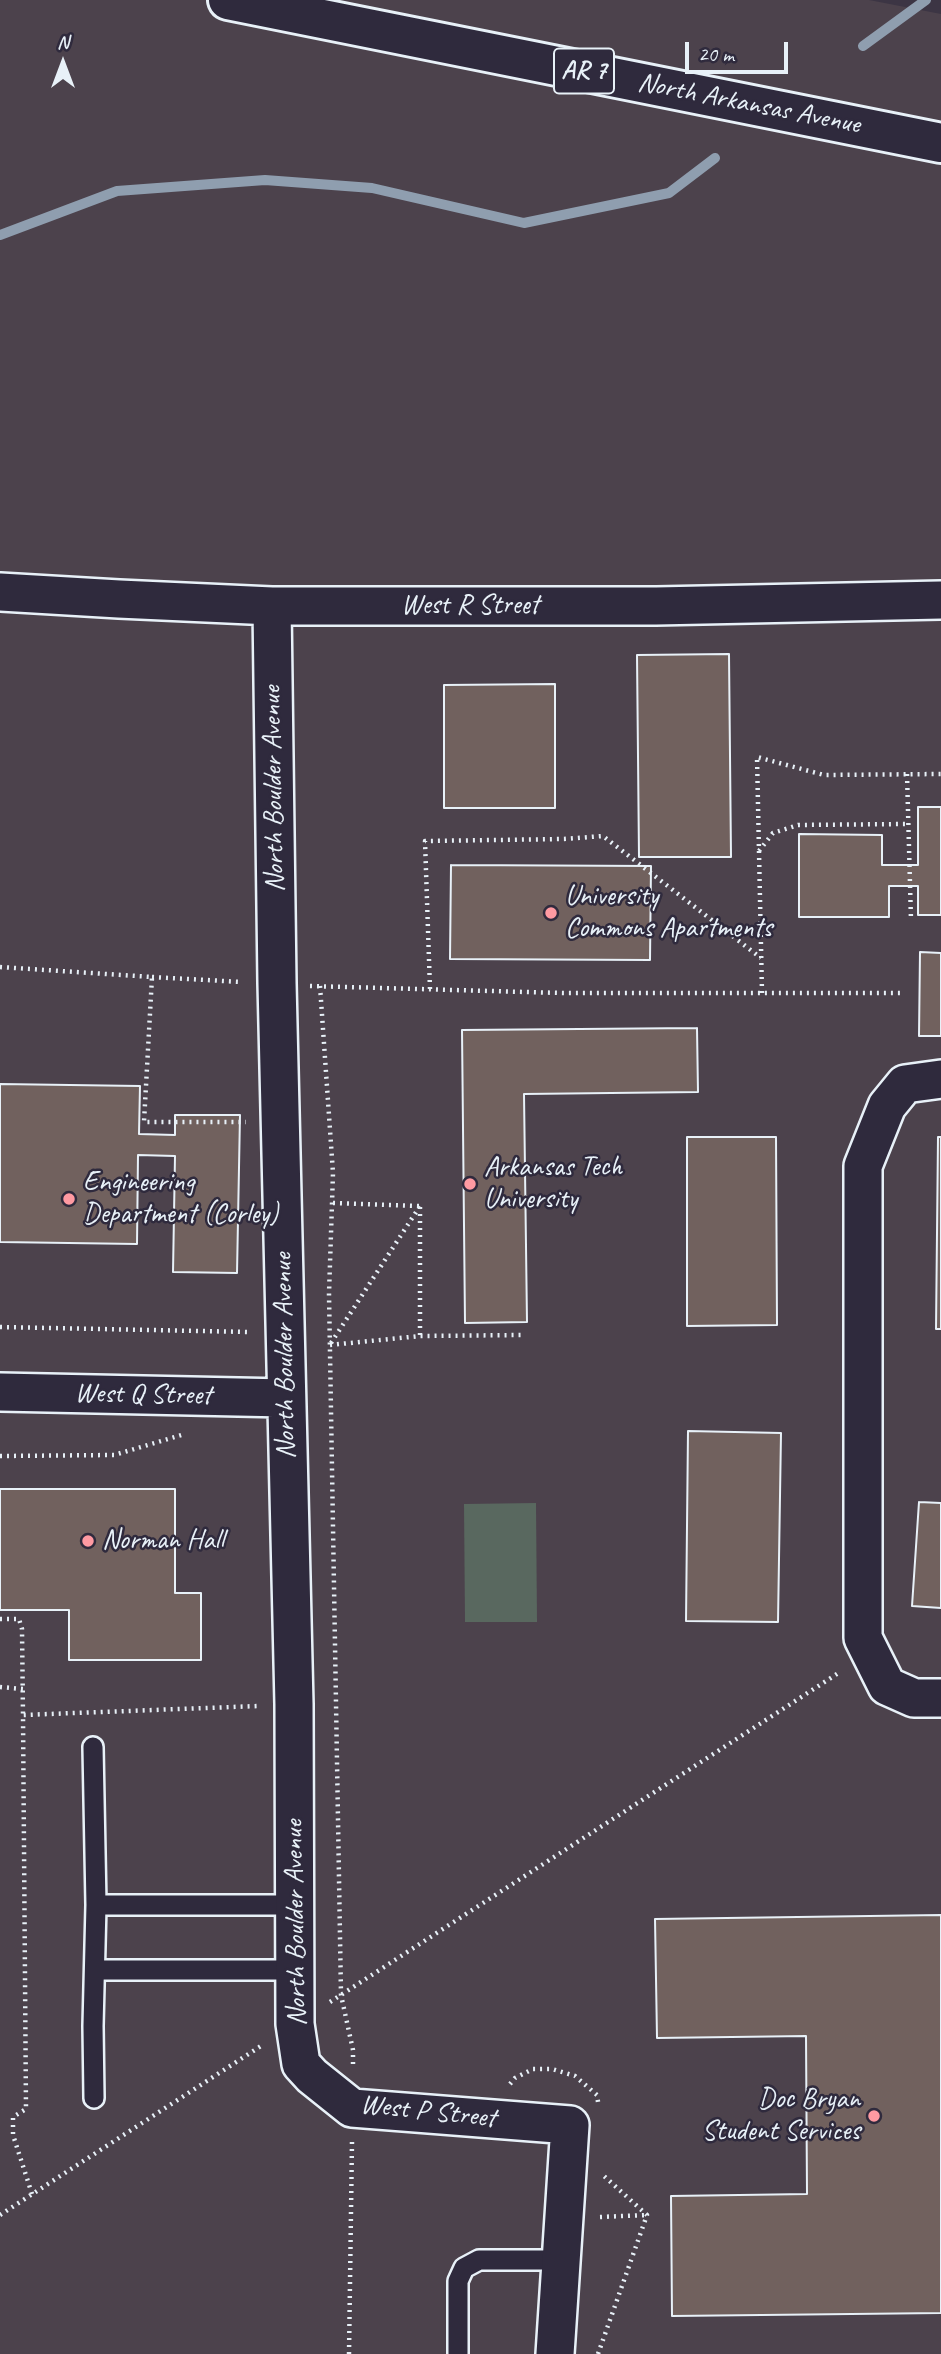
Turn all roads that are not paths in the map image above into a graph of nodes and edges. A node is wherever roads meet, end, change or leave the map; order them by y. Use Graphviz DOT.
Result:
graph roads {
  1 [pos="228,0"];
  2 [pos="941,143"];
  3 [pos="0,592"];
  4 [pos="941,600"];
  5 [pos="272,606"];
  6 [pos="941,1079"];
  7 [pos="0,1392"];
  8 [pos="287,1413"];
  9 [pos="941,1698"];
  10 [pos="93,1747"];
  11 [pos="96,1905"];
  12 [pos="294,1905"];
  13 [pos="94,1970"];
  14 [pos="295,1970"];
  15 [pos="301,2064"];
  16 [pos="94,2098"];
  17 [pos="561,2260"];
  18 [pos="458,2354"];
  19 [pos="555,2354"];
  1 -- 2 [label="highway, North Arkansas Avenue / AR 7"];
  3 -- 5 [label="street, West R Street"];
  4 -- 5 [label="street, West R Street"];
  5 -- 8 [label="street, North Boulder Avenue"];
  6 -- 9 [label="street"];
  7 -- 8 [label="street, West Q Street"];
  8 -- 12 [label="street, North Boulder Avenue"];
  10 -- 11 [label="lane"];
  11 -- 12 [label="lane"];
  11 -- 13 [label="lane"];
  12 -- 14 [label="street, North Boulder Avenue"];
  13 -- 14 [label="lane"];
  13 -- 16 [label="lane"];
  14 -- 15 [label="street, North Boulder Avenue"];
  15 -- 17 [label="street, West P Street"];
  17 -- 18 [label="lane"];
  17 -- 19 [label="street"];
}
